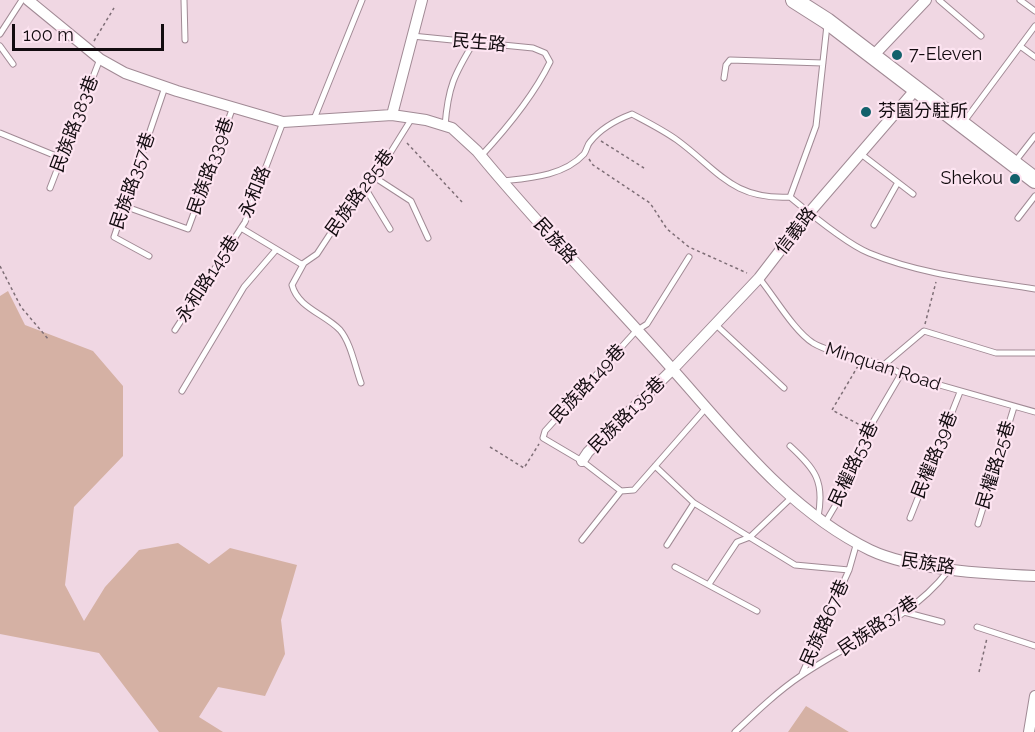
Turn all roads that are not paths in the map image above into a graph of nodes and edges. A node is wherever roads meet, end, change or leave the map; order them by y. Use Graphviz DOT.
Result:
graph roads {
  1 [pos="22,0"];
  2 [pos="28,0"];
  3 [pos="184,0"];
  4 [pos="362,0"];
  5 [pos="422,0"];
  6 [pos="794,0"];
  7 [pos="926,0"];
  8 [pos="939,0"];
  9 [pos="1020,0"];
  10 [pos="1035,11"];
  11 [pos="819,13"];
  12 [pos="1035,26"];
  13 [pos="0,34"];
  14 [pos="412,36"];
  15 [pos="981,36"];
  16 [pos="185,40"];
  17 [pos="474,42"];
  18 [pos="0,46"];
  19 [pos="1020,46"];
  20 [pos="872,57"];
  21 [pos="1035,57"];
  22 [pos="100,59"];
  23 [pos="824,63"];
  24 [pos="13,64"];
  25 [pos="724,78"];
  26 [pos="165,87"];
  27 [pos="916,89"];
  28 [pos="233,107"];
  29 [pos="392,115"];
  30 [pos="412,118"];
  31 [pos="313,121"];
  32 [pos="284,122"];
  33 [pos="962,124"];
  34 [pos="445,126"];
  35 [pos="0,133"];
  36 [pos="1035,136"];
  37 [pos="861,154"];
  38 [pos="481,156"];
  39 [pos="61,158"];
  40 [pos="1013,164"];
  41 [pos="374,177"];
  42 [pos="1035,180"];
  43 [pos="501,181"];
  44 [pos="897,184"];
  45 [pos="364,186"];
  46 [pos="50,188"];
  47 [pos="913,194"];
  48 [pos="1035,196"];
  49 [pos="789,197"];
  50 [pos="124,206"];
  51 [pos="809,213"];
  52 [pos="1018,218"];
  53 [pos="874,225"];
  54 [pos="241,228"];
  55 [pos="390,229"];
  56 [pos="428,238"];
  57 [pos="275,250"];
  58 [pos="148,256"];
  59 [pos="689,257"];
  60 [pos="304,263"];
  61 [pos="759,278"];
  62 [pos="1035,289"];
  63 [pos="715,324"];
  64 [pos="175,330"];
  65 [pos="636,331"];
  66 [pos="1035,353"];
  67 [pos="885,364"];
  68 [pos="673,369"];
  69 [pos="902,374"];
  70 [pos="361,383"];
  71 [pos="784,388"];
  72 [pos="182,391"];
  73 [pos="960,392"];
  74 [pos="1014,406"];
  75 [pos="706,408"];
  76 [pos="1035,412"];
  77 [pos="790,446"];
  78 [pos="582,461"];
  79 [pos="655,466"];
  80 [pos="621,491"];
  81 [pos="791,498"];
  82 [pos="694,503"];
  83 [pos="910,518"];
  84 [pos="821,520"];
  85 [pos="978,524"];
  86 [pos="750,537"];
  87 [pos="582,540"];
  88 [pos="857,542"];
  89 [pos="667,545"];
  90 [pos="675,567"];
  91 [pos="949,568"];
  92 [pos="849,570"];
  93 [pos="1035,576"];
  94 [pos="709,584"];
  95 [pos="757,611"];
  96 [pos="904,612"];
  97 [pos="942,622"];
  98 [pos="977,627"];
  99 [pos="1035,646"];
  100 [pos="801,675"];
  101 [pos="1035,696"];
  102 [pos="735,732"];
  103 [pos="1029,732"];
  1 -- 13 [label="lane"];
  2 -- 22 [label="street, 民族路"];
  3 -- 16 [label="lane"];
  4 -- 31 [label="lane"];
  5 -- 14 [label="street"];
  6 -- 11 [label="street"];
  7 -- 20 [label="street"];
  8 -- 15 [label="lane"];
  9 -- 10 [label="lane"];
  11 -- 20 [label="street"];
  11 -- 23 [label="lane"];
  12 -- 19 [label="lane"];
  14 -- 17 [label="lane, 民生路"];
  14 -- 29 [label="street"];
  17 -- 34 [label="lane"];
  17 -- 38 [label="lane, 民生路"];
  18 -- 24 [label="lane"];
  19 -- 21 [label="lane"];
  19 -- 33 [label="lane"];
  20 -- 27 [label="street"];
  22 -- 26 [label="street, 民族路"];
  22 -- 39 [label="lane, 民族路383巷"];
  23 -- 25 [label="lane"];
  23 -- 49 [label="lane"];
  26 -- 28 [label="street, 民族路"];
  26 -- 50 [label="lane, 民族路357巷"];
  27 -- 33 [label="street"];
  27 -- 37 [label="street, 信義路"];
  28 -- 32 [label="street, 民族路"];
  28 -- 50 [label="lane, 民族路339巷"];
  29 -- 30 [label="street, 民族路"];
  29 -- 31 [label="street, 民族路"];
  30 -- 34 [label="street, 民族路"];
  30 -- 41 [label="lane, 民族路285巷"];
  31 -- 32 [label="street, 民族路"];
  32 -- 54 [label="lane, 永和路"];
  33 -- 40 [label="street"];
  34 -- 38 [label="street, 民族路"];
  35 -- 39 [label="lane"];
  36 -- 40 [label="lane"];
  37 -- 44 [label="lane"];
  37 -- 51 [label="street, 信義路"];
  38 -- 43 [label="street, 民族路"];
  39 -- 46 [label="lane, 民族路383巷"];
  40 -- 42 [label="street"];
  41 -- 45 [label="lane, 民族路285巷"];
  41 -- 56 [label="lane"];
  43 -- 49 [label="lane"];
  43 -- 65 [label="street, 民族路"];
  44 -- 47 [label="lane"];
  44 -- 53 [label="lane"];
  45 -- 55 [label="lane"];
  45 -- 60 [label="lane, 民族路285巷"];
  48 -- 52 [label="lane"];
  49 -- 51 [label="lane"];
  50 -- 58 [label="lane, 民族路357巷"];
  51 -- 61 [label="street, 信義路"];
  51 -- 62 [label="lane"];
  54 -- 57 [label="lane, 永和路"];
  54 -- 64 [label="lane, 永和路145巷"];
  57 -- 60 [label="lane, 永和路"];
  57 -- 72 [label="lane"];
  59 -- 65 [label="lane, 民族路149巷"];
  60 -- 70 [label="lane"];
  61 -- 63 [label="street, 信義路"];
  61 -- 67 [label="lane, Minquan Road"];
  63 -- 68 [label="street, 信義路"];
  63 -- 71 [label="lane"];
  65 -- 68 [label="street, 民族路"];
  65 -- 78 [label="lane, 民族路149巷"];
  66 -- 67 [label="lane"];
  67 -- 69 [label="lane, Minquan Road"];
  68 -- 75 [label="street, 民族路"];
  68 -- 78 [label="street, 民族路135巷"];
  69 -- 73 [label="lane, Minquan Road"];
  69 -- 84 [label="lane, 民權路53巷"];
  73 -- 74 [label="lane, Minquan Road"];
  73 -- 83 [label="lane, 民權路39巷"];
  74 -- 76 [label="lane, Minquan Road"];
  74 -- 85 [label="lane, 民權路25巷"];
  75 -- 79 [label="lane"];
  75 -- 81 [label="street, 民族路"];
  77 -- 84 [label="lane"];
  78 -- 80 [label="lane"];
  79 -- 80 [label="lane"];
  79 -- 82 [label="lane"];
  80 -- 87 [label="lane"];
  81 -- 84 [label="street, 民族路"];
  81 -- 86 [label="lane"];
  82 -- 86 [label="lane"];
  82 -- 89 [label="lane"];
  84 -- 88 [label="street, 民族路"];
  86 -- 92 [label="lane, 民族路67巷"];
  86 -- 94 [label="lane"];
  88 -- 91 [label="street, 民族路"];
  88 -- 92 [label="lane, 民族路67巷"];
  90 -- 94 [label="lane"];
  91 -- 93 [label="street, 民族路"];
  91 -- 96 [label="lane, 民族路37巷"];
  92 -- 100 [label="lane, 民族路67巷"];
  94 -- 95 [label="lane"];
  96 -- 97 [label="lane"];
  96 -- 100 [label="lane, 民族路37巷"];
  98 -- 99 [label="lane"];
  100 -- 102 [label="lane, 民族路37巷"];
  101 -- 103 [label="street"];
}
